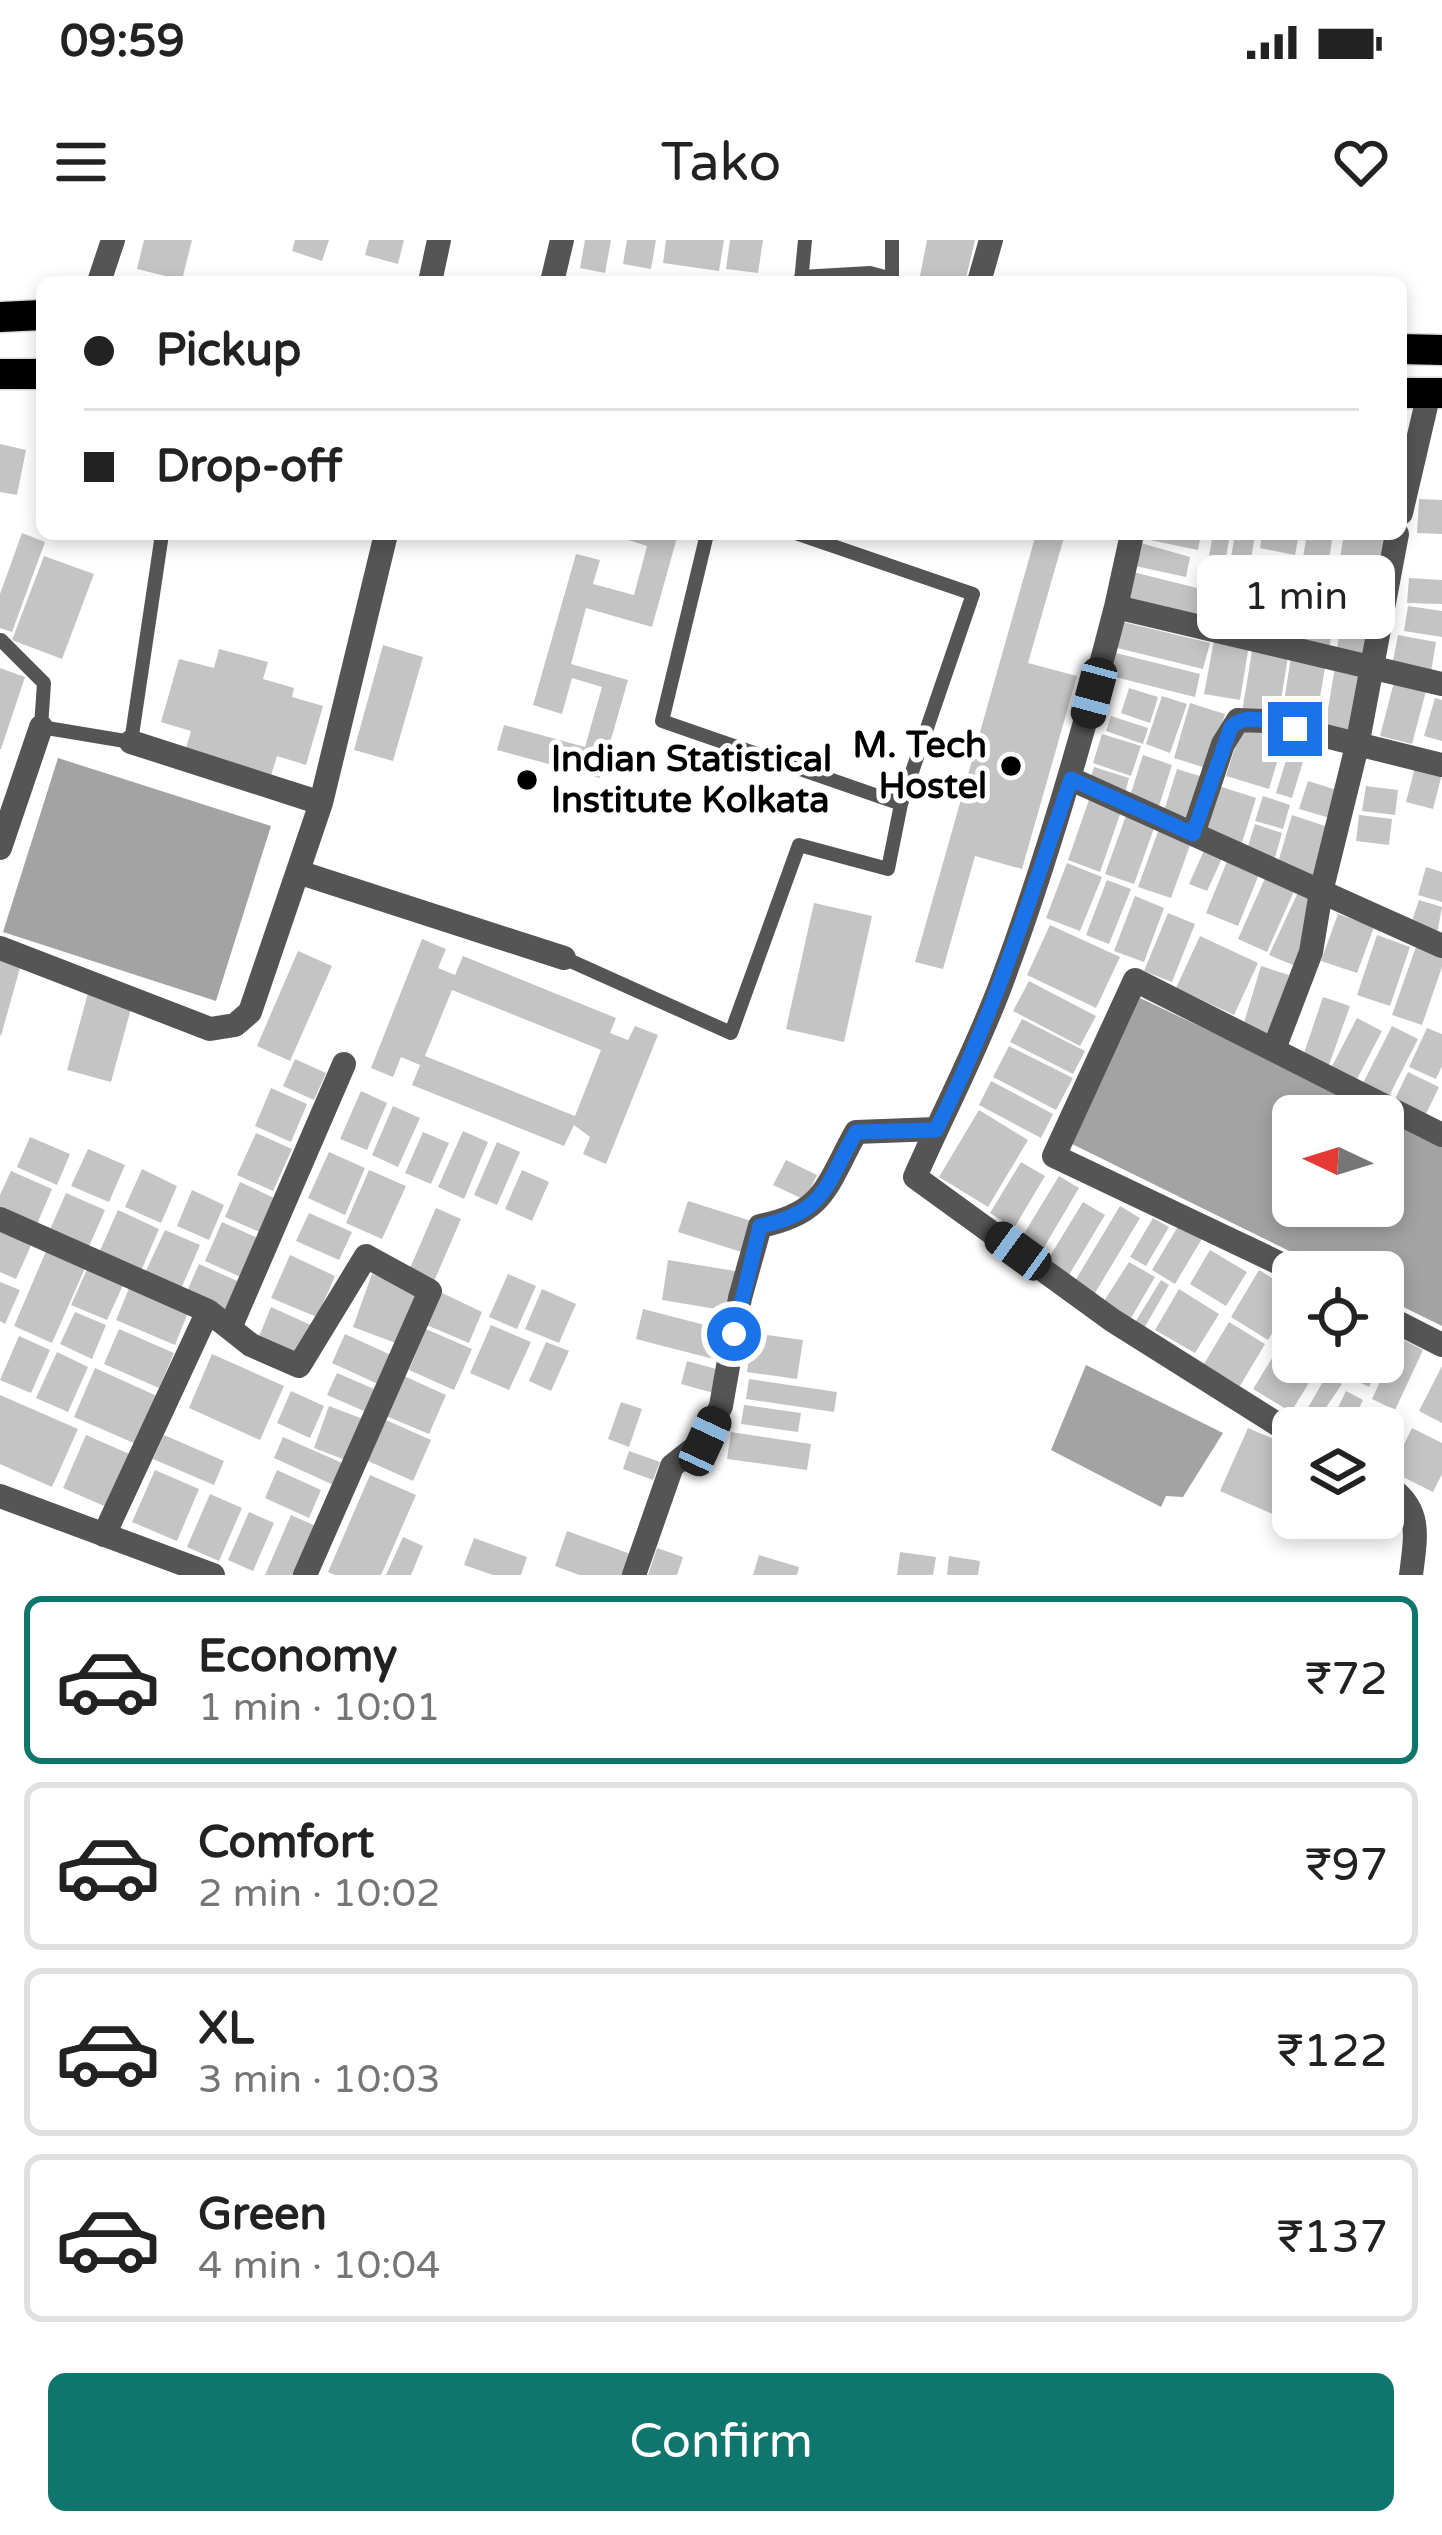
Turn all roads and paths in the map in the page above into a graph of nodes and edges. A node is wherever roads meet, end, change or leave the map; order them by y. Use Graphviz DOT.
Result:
graph roads {
  1 [pos="113,240"];
  2 [pos="439,240"];
  3 [pos="562,240"];
  4 [pos="805,240"];
  5 [pos="892,240"];
  6 [pos="991,240"];
  7 [pos="101,276"];
  8 [pos="431,276"];
  9 [pos="553,276"];
  10 [pos="801,276"];
  11 [pos="821,276"];
  12 [pos="870,276"];
  13 [pos="892,276"];
  14 [pos="981,276"];
  15 [pos="36,315"];
  16 [pos="0,316"];
  17 [pos="1407,349"];
  18 [pos="1442,350"];
  19 [pos="0,374"];
  20 [pos="36,374"];
  21 [pos="1424,393"];
  22 [pos="1407,482"];
  23 [pos="161,540"];
  24 [pos="385,540"];
  25 [pos="706,540"];
  26 [pos="816,540"];
  27 [pos="1131,540"];
  28 [pos="1396,540"];
  29 [pos="1116,608"];
  30 [pos="1,640"];
  31 [pos="1372,667"];
  32 [pos="1442,684"];
  33 [pos="40,727"];
  34 [pos="131,742"];
  35 [pos="1357,746"];
  36 [pos="1442,765"];
  37 [pos="1071,779"];
  38 [pos="321,803"];
  39 [pos="901,804"];
  40 [pos="1193,834"];
  41 [pos="0,848"];
  42 [pos="298,872"];
  43 [pos="1321,892"];
  44 [pos="1442,946"];
  45 [pos="0,948"];
  46 [pos="564,958"];
  47 [pos="1274,1049"];
  48 [pos="344,1064"];
  49 [pos="936,1130"];
  50 [pos="1442,1135"];
  51 [pos="0,1219"];
  52 [pos="1272,1260"];
  53 [pos="208,1311"];
  54 [pos="1404,1326"];
  55 [pos="230,1328"];
  56 [pos="1442,1345"];
  57 [pos="1272,1421"];
  58 [pos="0,1496"];
  59 [pos="1404,1501"];
  60 [pos="104,1534"];
  61 [pos="213,1575"];
  62 [pos="305,1575"];
  63 [pos="634,1575"];
  64 [pos="1411,1575"];
  1 -- 7 [label="street"];
  2 -- 8 [label="street"];
  3 -- 9 [label="street"];
  4 -- 10 [label="lane"];
  5 -- 13 [label="lane"];
  6 -- 14 [label="street"];
  11 -- 12 [label="lane"];
  15 -- 16 [label="main road"];
  17 -- 18 [label="main road"];
  19 -- 20 [label="main road"];
  21 -- 22 [label="street"];
  23 -- 34 [label="lane"];
  24 -- 38 [label="street"];
  25 -- 39 [label="lane"];
  26 -- 39 [label="lane"];
  27 -- 29 [label="street"];
  28 -- 31 [label="street"];
  29 -- 31 [label="street"];
  29 -- 37 [label="street"];
  30 -- 33 [label="lane"];
  31 -- 32 [label="street"];
  31 -- 35 [label="street"];
  33 -- 34 [label="lane"];
  33 -- 41 [label="street"];
  34 -- 38 [label="street"];
  35 -- 36 [label="street"];
  35 -- 40 [label="street"];
  35 -- 43 [label="street"];
  37 -- 40 [label="street"];
  37 -- 49 [label="street"];
  38 -- 42 [label="street"];
  39 -- 46 [label="lane"];
  40 -- 43 [label="street"];
  42 -- 45 [label="street"];
  42 -- 46 [label="street"];
  43 -- 44 [label="street"];
  43 -- 47 [label="street"];
  47 -- 50 [label="street"];
  47 -- 52 [label="street"];
  48 -- 55 [label="street"];
  49 -- 57 [label="street"];
  49 -- 63 [label="street"];
  51 -- 53 [label="street"];
  53 -- 55 [label="street"];
  53 -- 60 [label="street"];
  54 -- 56 [label="street"];
  55 -- 62 [label="street"];
  58 -- 60 [label="street"];
  59 -- 64 [label="street"];
  60 -- 61 [label="street"];
}
